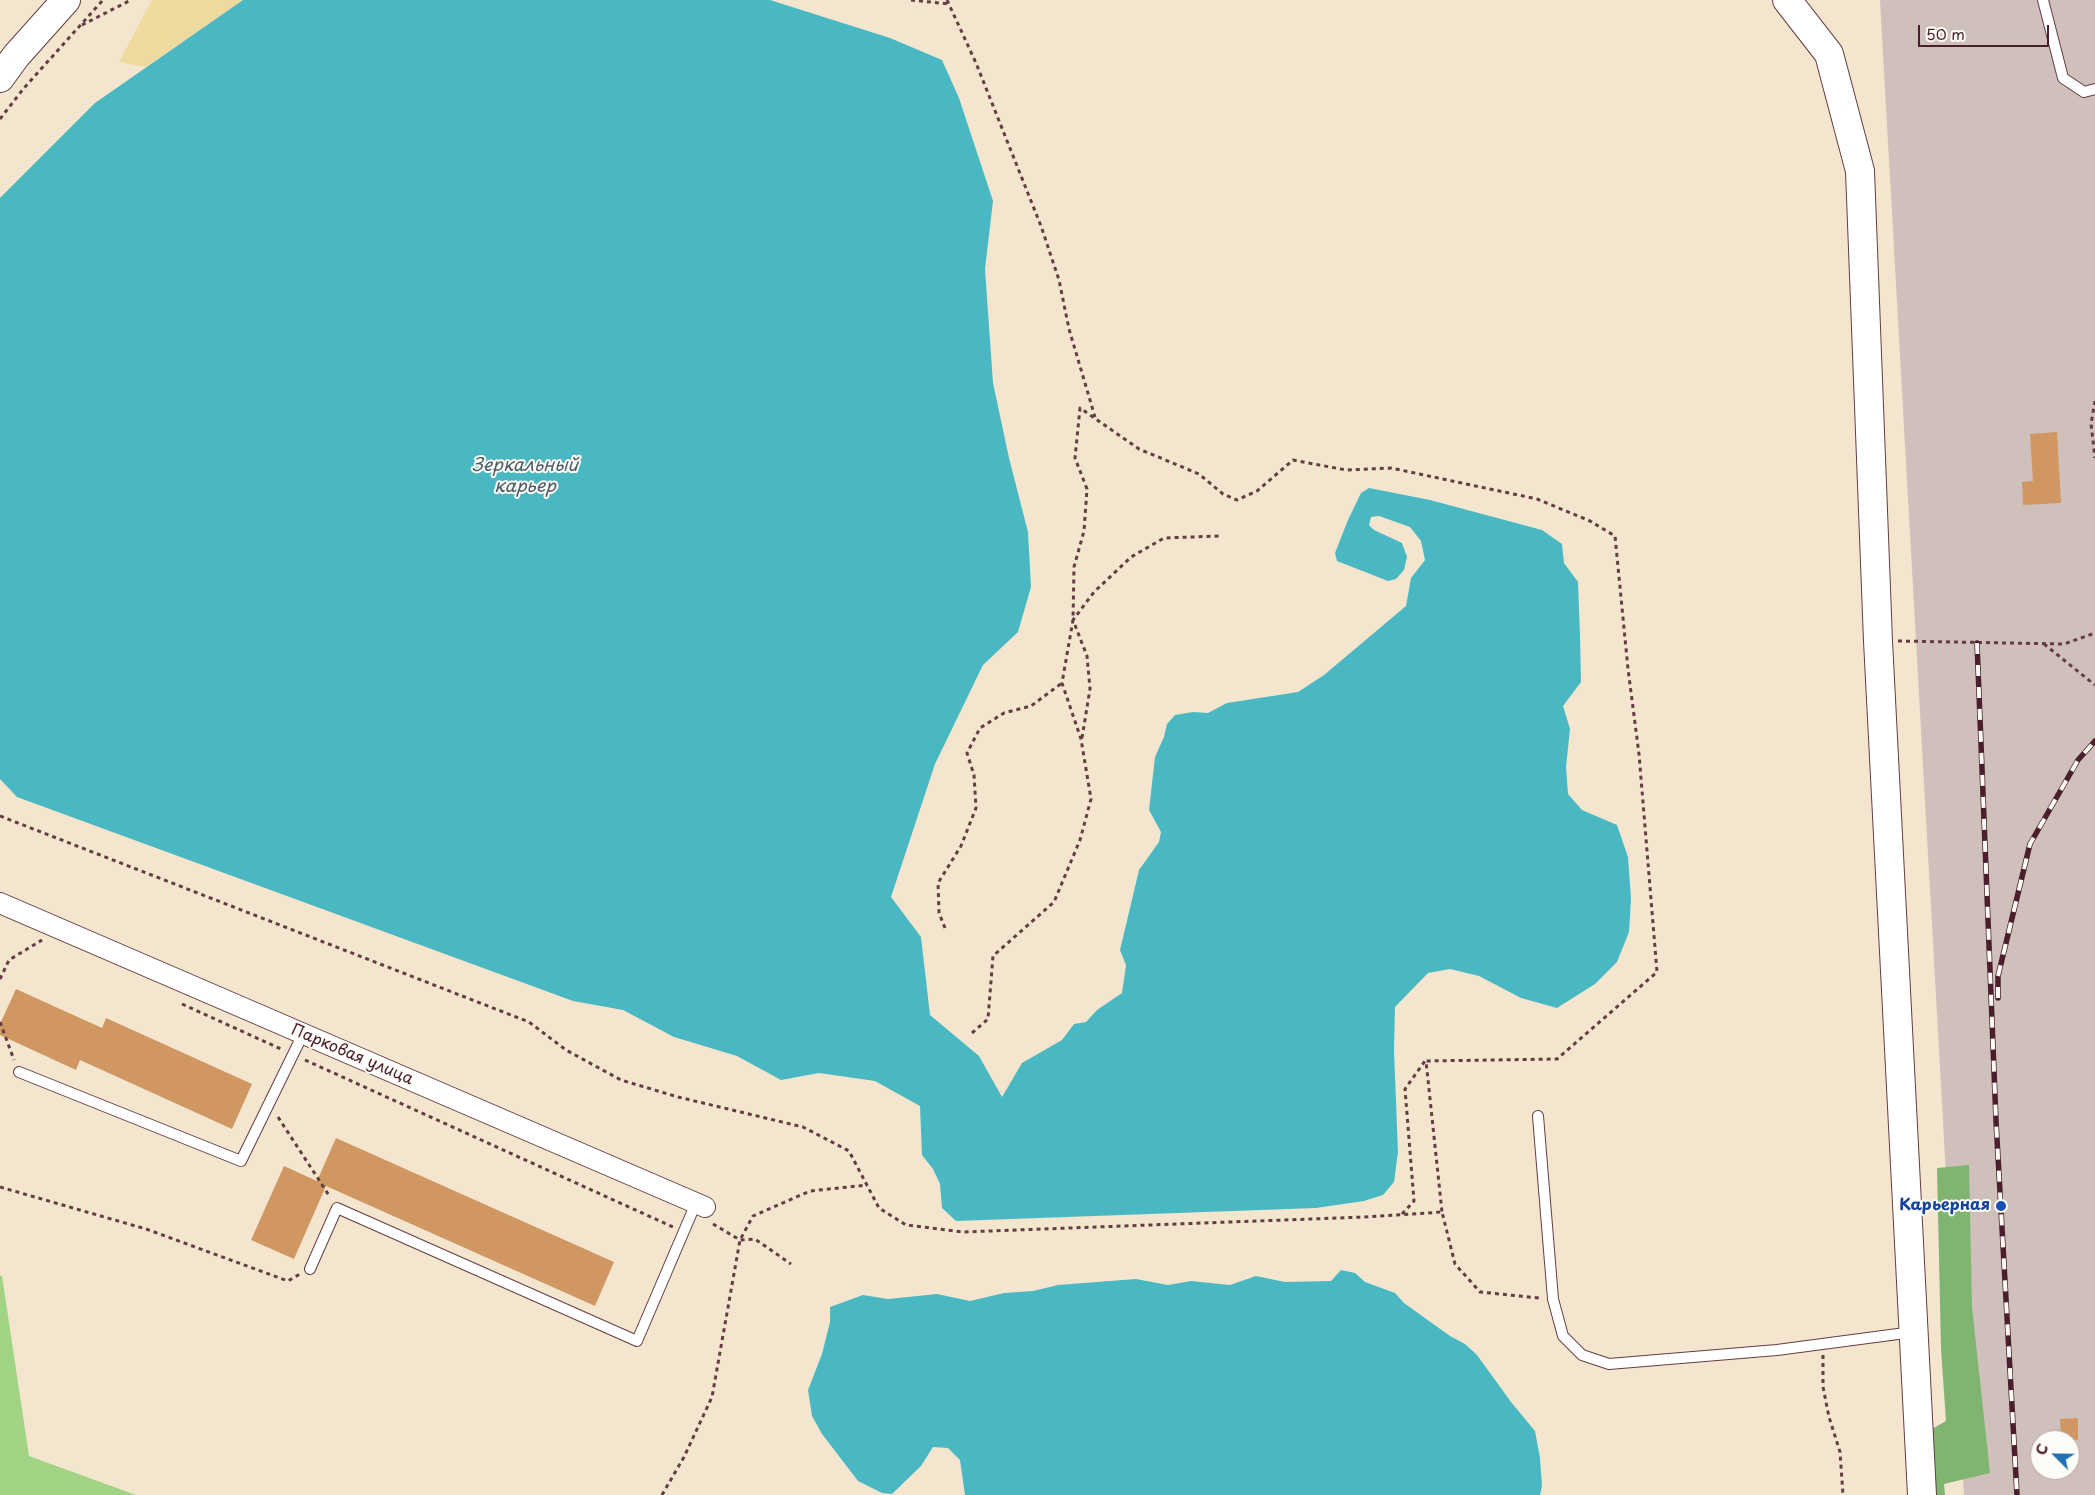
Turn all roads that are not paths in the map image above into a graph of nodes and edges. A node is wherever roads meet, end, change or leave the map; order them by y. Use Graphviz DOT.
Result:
graph roads {
  1 [pos="66,0"];
  2 [pos="1787,0"];
  3 [pos="2043,0"];
  4 [pos="0,78"];
  5 [pos="2095,89"];
  6 [pos="0,903"];
  7 [pos="304,1034"];
  8 [pos="19,1072"];
  9 [pos="1538,1116"];
  10 [pos="700,1205"];
  11 [pos="310,1269"];
  12 [pos="1913,1332"];
  13 [pos="1922,1495"];
  1 -- 4 [label="street"];
  2 -- 12 [label="street"];
  3 -- 5 [label="lane"];
  6 -- 7 [label="street, Парковая улица"];
  7 -- 8 [label="lane"];
  7 -- 10 [label="street, Парковая улица"];
  9 -- 12 [label="lane"];
  10 -- 11 [label="lane"];
  12 -- 13 [label="street"];
}
